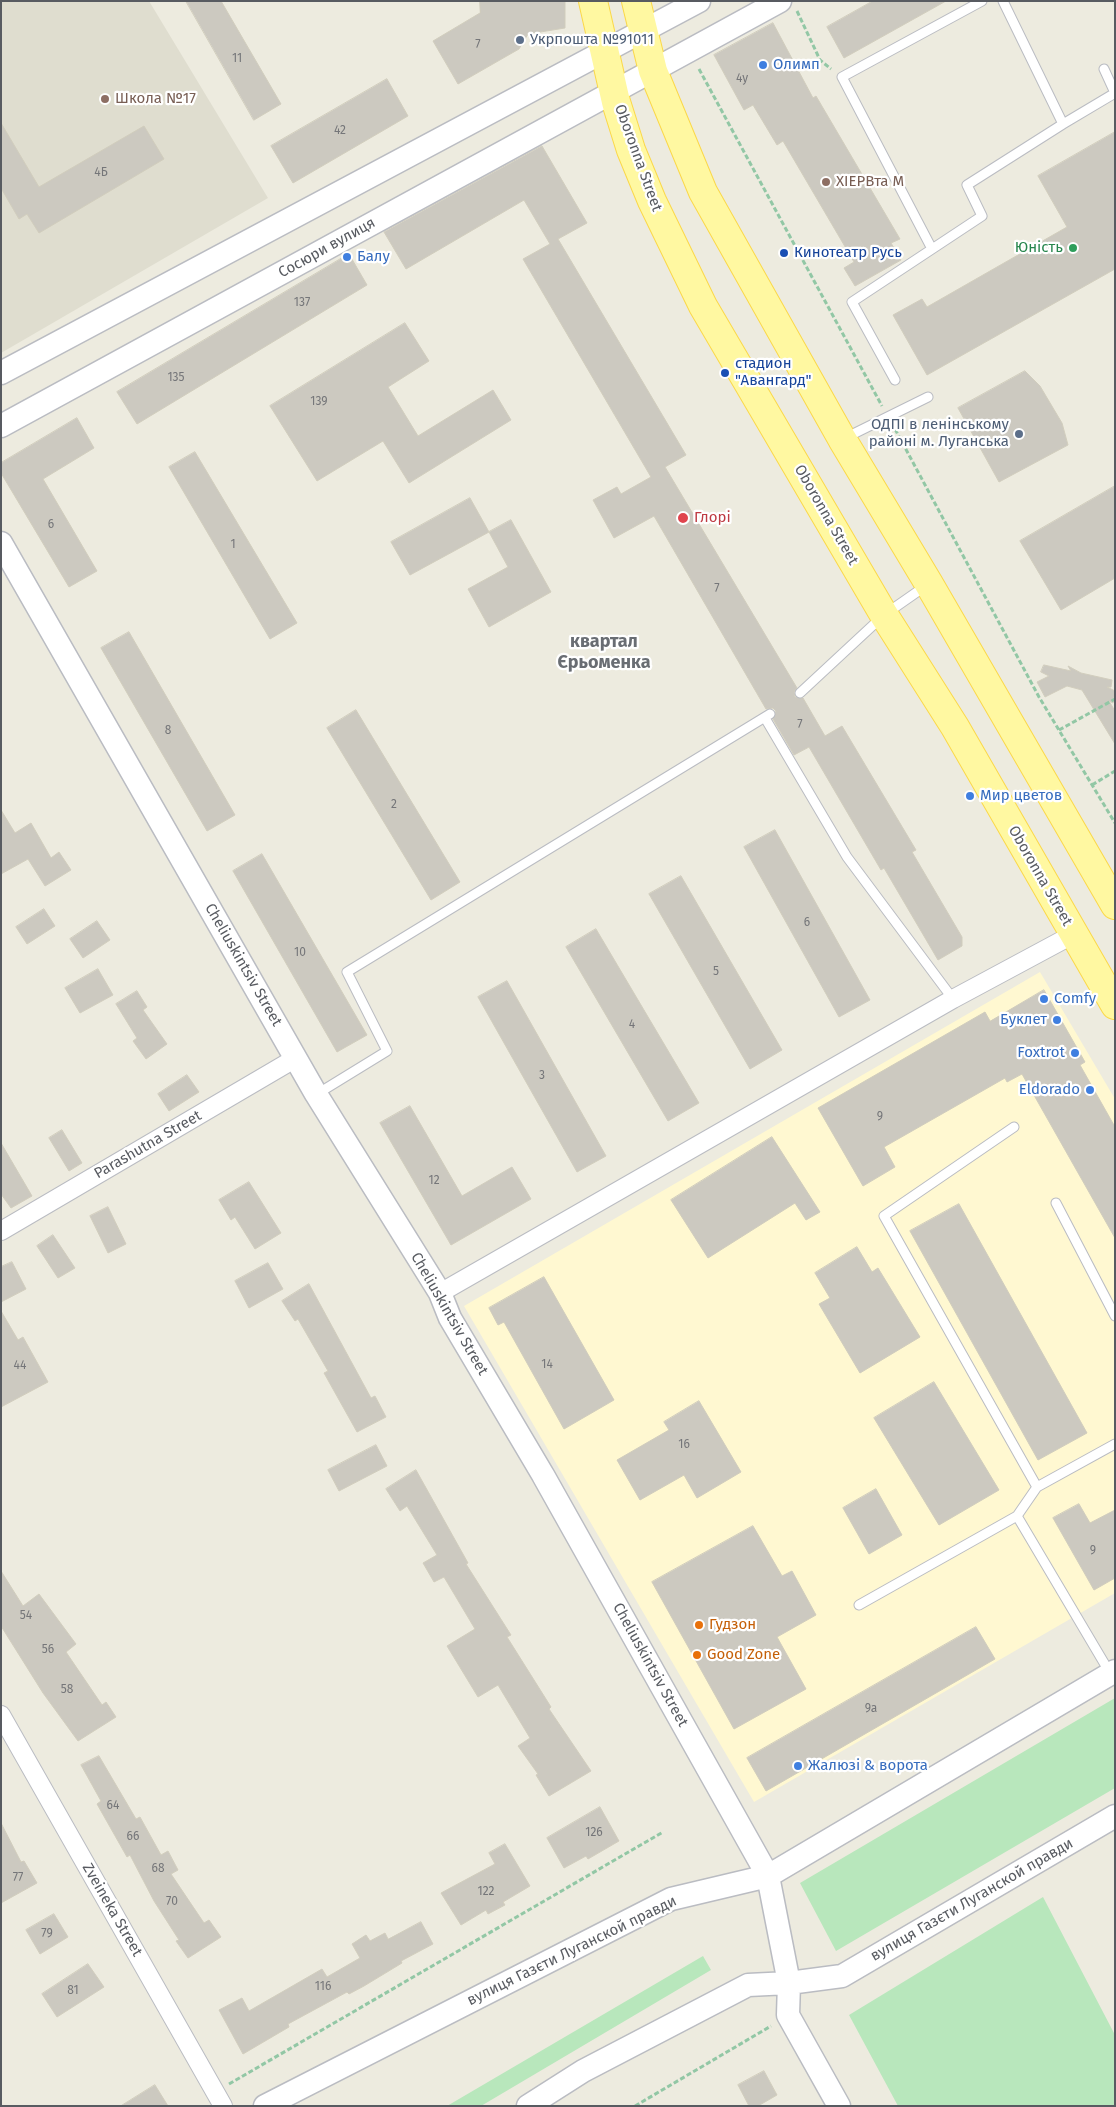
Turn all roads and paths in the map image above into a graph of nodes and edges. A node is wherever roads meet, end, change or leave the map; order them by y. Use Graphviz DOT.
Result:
graph roads {
  1 [pos="593,1"];
  2 [pos="636,1"];
  3 [pos="700,1"];
  4 [pos="982,1"];
  5 [pos="1004,1"];
  6 [pos="788,6"];
  7 [pos="642,33"];
  8 [pos="604,51"];
  9 [pos="690,51"];
  10 [pos="1104,68"];
  11 [pos="653,71"];
  12 [pos="842,77"];
  13 [pos="615,92"];
  14 [pos="1115,93"];
  15 [pos="1063,124"];
  16 [pos="932,249"];
  17 [pos="1,373"];
  18 [pos="895,380"];
  19 [pos="928,397"];
  20 [pos="888,417"];
  21 [pos="1,426"];
  22 [pos="842,439"];
  23 [pos="1,543"];
  24 [pos="929,584"];
  25 [pos="884,615"];
  26 [pos="800,693"];
  27 [pos="1115,699"];
  28 [pos="1059,730"];
  29 [pos="1115,771"];
  30 [pos="1092,785"];
  31 [pos="1115,823"];
  32 [pos="1115,906"];
  33 [pos="1074,934"];
  34 [pos="953,999"];
  35 [pos="1115,1004"];
  36 [pos="296,1058"];
  37 [pos="316,1094"];
  38 [pos="1014,1127"];
  39 [pos="1056,1202"];
  40 [pos="1,1231"];
  41 [pos="440,1293"];
  42 [pos="1115,1316"];
  43 [pos="1115,1444"];
  44 [pos="1037,1487"];
  45 [pos="1017,1516"];
  46 [pos="859,1605"];
  47 [pos="1113,1672"];
  48 [pos="1,1715"];
  49 [pos="1115,1816"];
  50 [pos="663,1832"];
  51 [pos="768,1876"];
  52 [pos="789,1983"];
  53 [pos="788,2015"];
  54 [pos="219,2099"];
  55 [pos="265,2106"];
  56 [pos="528,2106"];
  57 [pos="635,2106"];
  58 [pos="839,2106"];
  1 -- 8 [label="main road, Oboronna Street"];
  2 -- 7 [label="main road"];
  3 -- 7 [label="street"];
  4 -- 12 [label="lane"];
  5 -- 15 [label="lane"];
  6 -- 9 [label="street, Сосюри вулиця"];
  6 -- 12 [label="path"];
  7 -- 8 [label="street"];
  7 -- 11 [label="main road"];
  8 -- 13 [label="main road, Oboronna Street"];
  8 -- 17 [label="street"];
  9 -- 11 [label="street, Сосюри вулиця"];
  9 -- 20 [label="path"];
  10 -- 14 [label="lane"];
  11 -- 13 [label="street, Сосюри вулиця"];
  11 -- 22 [label="main road"];
  12 -- 16 [label="lane"];
  13 -- 21 [label="street, Сосюри вулиця"];
  13 -- 25 [label="main road, Oboronna Street"];
  14 -- 15 [label="lane"];
  15 -- 16 [label="lane"];
  16 -- 18 [label="lane"];
  19 -- 20 [label="lane"];
  20 -- 22 [label="lane"];
  20 -- 28 [label="path"];
  22 -- 24 [label="main road"];
  23 -- 36 [label="street, Cheliuskintsiv Street"];
  24 -- 25 [label="lane"];
  24 -- 32 [label="main road"];
  25 -- 26 [label="lane"];
  25 -- 33 [label="main road, Oboronna Street"];
  27 -- 28 [label="path"];
  28 -- 30 [label="path"];
  29 -- 30 [label="path"];
  30 -- 31 [label="path"];
  33 -- 34 [label="street"];
  33 -- 35 [label="main road, Oboronna Street"];
  34 -- 37 [label="lane"];
  34 -- 41 [label="street"];
  36 -- 37 [label="street, Cheliuskintsiv Street"];
  36 -- 40 [label="street, Parashutna Street"];
  37 -- 41 [label="street, Cheliuskintsiv Street"];
  38 -- 44 [label="lane"];
  39 -- 42 [label="lane"];
  41 -- 51 [label="street, Cheliuskintsiv Street"];
  43 -- 44 [label="lane"];
  44 -- 45 [label="lane"];
  45 -- 46 [label="lane"];
  45 -- 47 [label="lane"];
  47 -- 51 [label="street, вулиця Газєти Луганской правди"];
  48 -- 54 [label="street, Zveineka Street"];
  49 -- 52 [label="street, вулиця Газєти Луганской правди"];
  50 -- 54 [label="path"];
  51 -- 52 [label="street, Cheliuskintsiv Street"];
  51 -- 55 [label="street, вулиця Газєти Луганской правди"];
  52 -- 53 [label="street, Cheliuskintsiv Street"];
  52 -- 56 [label="street, вулиця Газєти Луганской правди"];
  53 -- 57 [label="path"];
  53 -- 58 [label="street"];
}
